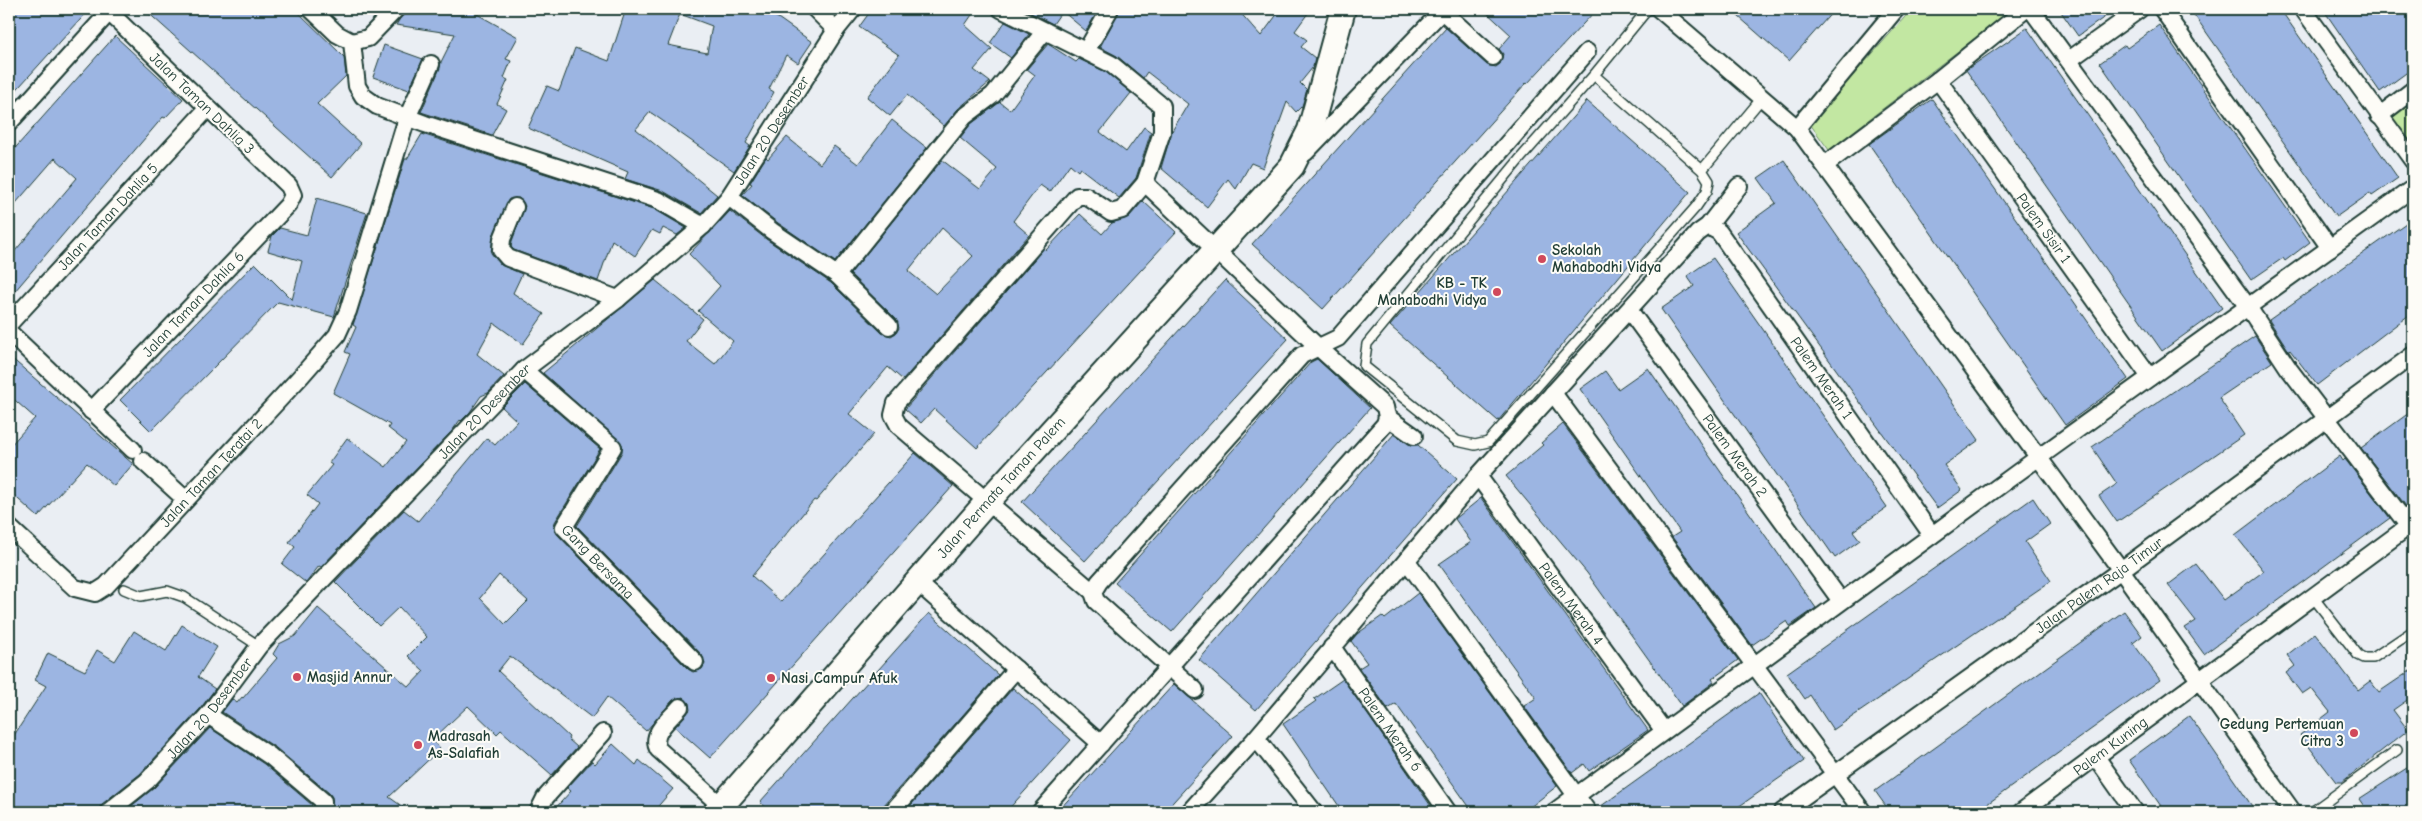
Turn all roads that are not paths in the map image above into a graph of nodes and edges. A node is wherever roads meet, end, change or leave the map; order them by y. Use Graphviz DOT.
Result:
graph roads {
  1 [pos="311,9"];
  2 [pos="396,9"];
  3 [pos="815,9"];
  4 [pos="853,9"];
  5 [pos="1001,9"];
  6 [pos="1110,9"];
  7 [pos="1343,9"];
  8 [pos="1648,9"];
  9 [pos="1659,9"];
  10 [pos="2026,9"];
  11 [pos="2031,9"];
  12 [pos="2140,9"];
  13 [pos="2162,9"];
  14 [pos="2303,9"];
  15 [pos="1441,10"];
  16 [pos="110,11"];
  17 [pos="1888,11"];
  18 [pos="836,30"];
  19 [pos="1045,31"];
  20 [pos="352,42"];
  21 [pos="1086,51"];
  22 [pos="1587,52"];
  23 [pos="1493,57"];
  24 [pos="2069,60"];
  25 [pos="430,64"];
  26 [pos="1594,75"];
  27 [pos="1938,80"];
  28 [pos="2413,90"];
  29 [pos="1762,98"];
  30 [pos="207,109"];
  31 [pos="2379,116"];
  32 [pos="408,118"];
  33 [pos="9,123"];
  34 [pos="1796,128"];
  35 [pos="2413,161"];
  36 [pos="1825,165"];
  37 [pos="1292,166"];
  38 [pos="1702,170"];
  39 [pos="1145,183"];
  40 [pos="1739,186"];
  41 [pos="2413,188"];
  42 [pos="292,195"];
  43 [pos="729,197"];
  44 [pos="515,207"];
  45 [pos="703,226"];
  46 [pos="1708,226"];
  47 [pos="2330,248"];
  48 [pos="1217,250"];
  49 [pos="837,275"];
  50 [pos="618,299"];
  51 [pos="2248,307"];
  52 [pos="1629,310"];
  53 [pos="9,324"];
  54 [pos="890,326"];
  55 [pos="9,332"];
  56 [pos="1318,347"];
  57 [pos="2413,355"];
  58 [pos="524,370"];
  59 [pos="2150,377"];
  60 [pos="1553,392"];
  61 [pos="91,411"];
  62 [pos="1387,417"];
  63 [pos="2328,420"];
  64 [pos="1414,436"];
  65 [pos="2039,457"];
  66 [pos="1478,476"];
  67 [pos="185,499"];
  68 [pos="988,501"];
  69 [pos="9,527"];
  70 [pos="2412,527"];
  71 [pos="1932,535"];
  72 [pos="1407,561"];
  73 [pos="2121,570"];
  74 [pos="917,582"];
  75 [pos="124,590"];
  76 [pos="1093,592"];
  77 [pos="2312,597"];
  78 [pos="1841,601"];
  79 [pos="2413,630"];
  80 [pos="259,646"];
  81 [pos="1332,647"];
  82 [pos="694,662"];
  83 [pos="1755,664"];
  84 [pos="1170,668"];
  85 [pos="1016,670"];
  86 [pos="2200,680"];
  87 [pos="1195,690"];
  88 [pos="680,707"];
  89 [pos="208,715"];
  90 [pos="1664,731"];
  91 [pos="603,733"];
  92 [pos="1252,741"];
  93 [pos="1101,744"];
  94 [pos="2397,750"];
  95 [pos="2096,757"];
  96 [pos="1834,775"];
  97 [pos="1578,795"];
  98 [pos="722,810"];
  99 [pos="108,812"];
  100 [pos="323,812"];
  101 [pos="538,812"];
  102 [pos="892,812"];
  103 [pos="1040,812"];
  104 [pos="1189,812"];
  105 [pos="1314,812"];
  106 [pos="1448,812"];
  107 [pos="1554,812"];
  108 [pos="1588,812"];
  109 [pos="1782,812"];
  110 [pos="1863,812"];
  111 [pos="2021,812"];
  112 [pos="2135,812"];
  113 [pos="2293,812"];
  114 [pos="2312,812"];
  1 -- 20 [label="street"];
  2 -- 20 [label="street"];
  3 -- 18 [label="street"];
  4 -- 18 [label="street, Jalan 20 Desember"];
  5 -- 19 [label="street"];
  6 -- 21 [label="street"];
  7 -- 37 [label="street, Jalan Permata Taman Palem"];
  8 -- 26 [label="lane"];
  9 -- 29 [label="street"];
  10 -- 27 [label="street"];
  11 -- 24 [label="street"];
  12 -- 24 [label="street"];
  13 -- 47 [label="street"];
  14 -- 31 [label="street"];
  15 -- 23 [label="street"];
  15 -- 37 [label="street"];
  16 -- 30 [label="street, Jalan Taman Dahlia 3"];
  16 -- 33 [label="street"];
  17 -- 34 [label="street"];
  18 -- 43 [label="street, Jalan 20 Desember"];
  19 -- 21 [label="street"];
  19 -- 49 [label="street"];
  20 -- 32 [label="street"];
  21 -- 39 [label="street"];
  22 -- 56 [label="street"];
  24 -- 51 [label="street"];
  25 -- 32 [label="street, Jalan Taman Teratai 2"];
  26 -- 38 [label="lane"];
  26 -- 38 [label="lane"];
  27 -- 36 [label="street"];
  27 -- 59 [label="street, Palem Sisir 1"];
  28 -- 31 [label="street"];
  29 -- 34 [label="street"];
  29 -- 38 [label="lane"];
  30 -- 42 [label="street, Jalan Taman Dahlia 3"];
  30 -- 53 [label="street, Jalan Taman Dahlia 5"];
  31 -- 35 [label="street"];
  32 -- 45 [label="street"];
  32 -- 67 [label="street, Jalan Taman Teratai 2"];
  34 -- 36 [label="street"];
  36 -- 65 [label="street"];
  37 -- 48 [label="street, Jalan Permata Taman Palem"];
  39 -- 48 [label="street"];
  39 -- 68 [label="street"];
  40 -- 46 [label="street"];
  41 -- 47 [label="street"];
  42 -- 61 [label="street, Jalan Taman Dahlia 6"];
  43 -- 45 [label="street, Jalan 20 Desember"];
  43 -- 49 [label="street"];
  44 -- 50 [label="street"];
  45 -- 50 [label="street, Jalan 20 Desember"];
  46 -- 52 [label="street"];
  46 -- 71 [label="street, Palem Merah 1"];
  47 -- 51 [label="street"];
  48 -- 56 [label="street"];
  48 -- 68 [label="street, Jalan Permata Taman Palem"];
  49 -- 54 [label="street"];
  50 -- 58 [label="street, Jalan 20 Desember"];
  51 -- 59 [label="street"];
  51 -- 63 [label="street"];
  52 -- 60 [label="street"];
  52 -- 78 [label="street, Palem Merah 2"];
  55 -- 61 [label="street"];
  56 -- 62 [label="street"];
  56 -- 76 [label="street"];
  57 -- 63 [label="street, Jalan Palem Raja Timur"];
  58 -- 80 [label="street, Jalan 20 Desember"];
  58 -- 82 [label="street, Gang Bersama"];
  59 -- 65 [label="street"];
  60 -- 66 [label="street"];
  60 -- 83 [label="street"];
  61 -- 67 [label="street"];
  62 -- 64 [label="street"];
  62 -- 84 [label="street"];
  63 -- 70 [label="street"];
  63 -- 73 [label="street, Jalan Palem Raja Timur"];
  65 -- 71 [label="street"];
  65 -- 73 [label="street"];
  66 -- 72 [label="street"];
  66 -- 90 [label="street, Palem Merah 4"];
  67 -- 69 [label="street, Jalan Taman Teratai 2"];
  68 -- 74 [label="street, Jalan Permata Taman Palem"];
  68 -- 76 [label="street"];
  70 -- 77 [label="street, Palem Kuning"];
  71 -- 78 [label="street"];
  72 -- 81 [label="street"];
  72 -- 97 [label="street"];
  73 -- 86 [label="street"];
  73 -- 96 [label="street, Jalan Palem Raja Timur"];
  74 -- 85 [label="street"];
  74 -- 98 [label="street, Jalan Permata Taman Palem"];
  75 -- 80 [label="lane"];
  76 -- 84 [label="street"];
  77 -- 79 [label="lane"];
  77 -- 86 [label="street, Palem Kuning"];
  78 -- 83 [label="street"];
  80 -- 89 [label="street, Jalan 20 Desember"];
  81 -- 92 [label="street"];
  81 -- 106 [label="street, Palem Merah 6"];
  83 -- 90 [label="street"];
  83 -- 96 [label="street"];
  84 -- 87 [label="street"];
  84 -- 93 [label="street"];
  85 -- 93 [label="street"];
  85 -- 102 [label="street"];
  86 -- 95 [label="street, Palem Kuning"];
  86 -- 113 [label="street"];
  88 -- 98 [label="street"];
  89 -- 99 [label="street, Jalan 20 Desember"];
  89 -- 100 [label="street"];
  90 -- 97 [label="street"];
  91 -- 101 [label="street"];
  92 -- 104 [label="street"];
  92 -- 105 [label="street"];
  93 -- 103 [label="street"];
  94 -- 114 [label="lane"];
  95 -- 111 [label="street, Palem Kuning"];
  95 -- 112 [label="street"];
  96 -- 109 [label="street, Jalan Palem Raja Timur"];
  96 -- 110 [label="street"];
  97 -- 107 [label="street"];
  97 -- 108 [label="street"];
}
